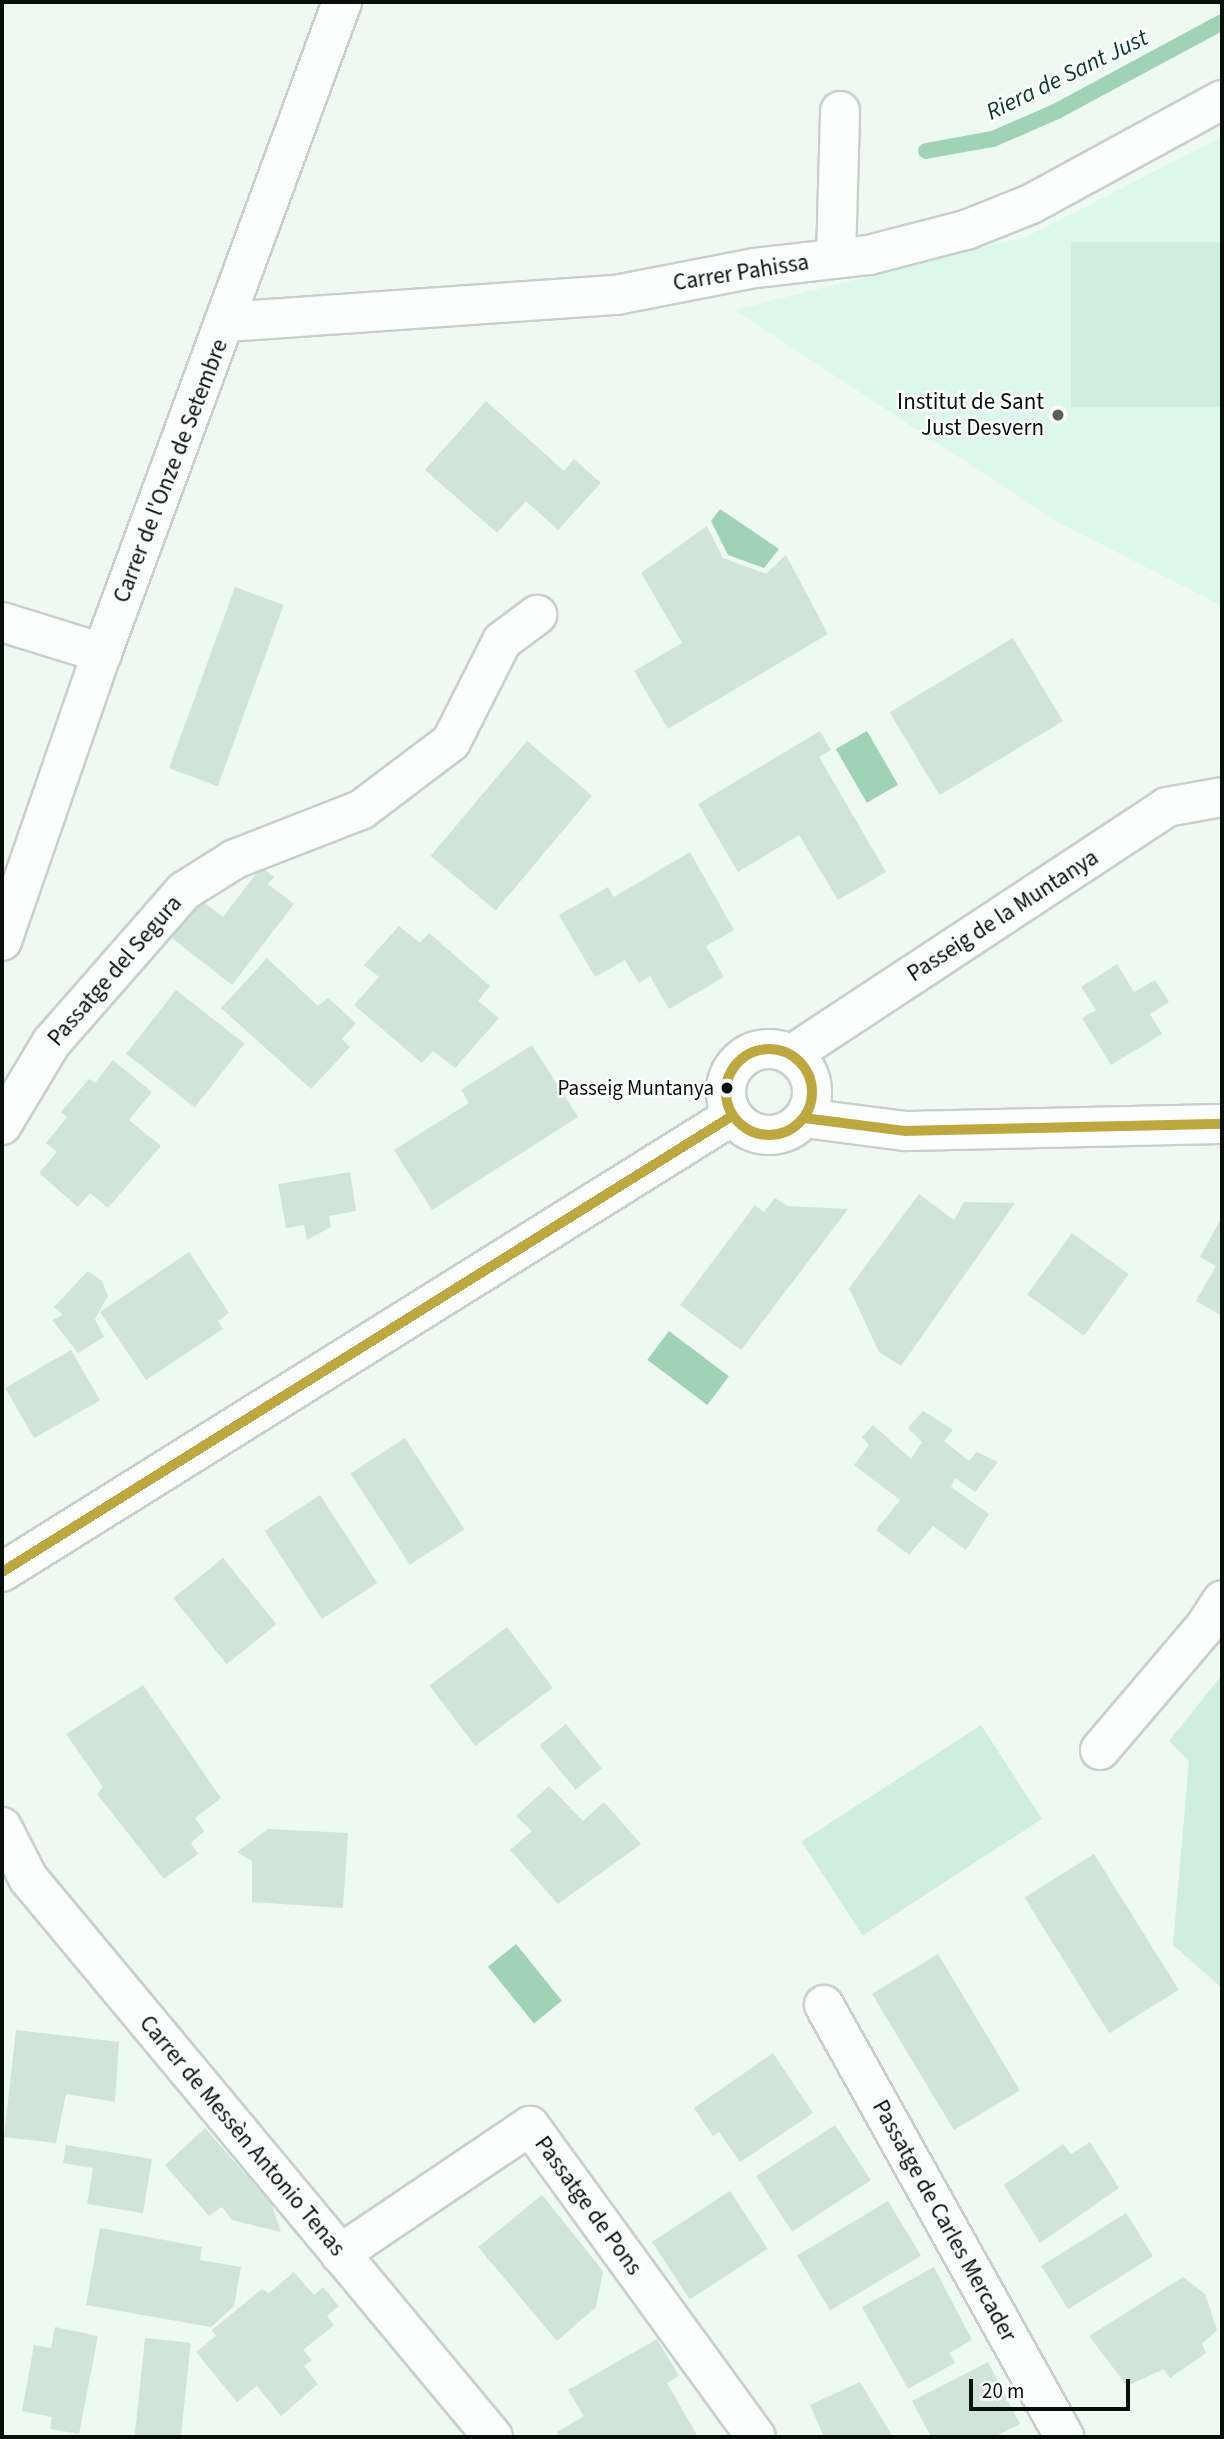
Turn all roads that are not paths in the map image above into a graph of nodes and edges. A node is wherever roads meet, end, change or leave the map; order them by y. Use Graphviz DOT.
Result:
graph roads {
  1 [pos="342,2"];
  2 [pos="1222,100"];
  3 [pos="841,111"];
  4 [pos="836,258"];
  5 [pos="227,322"];
  6 [pos="537,615"];
  7 [pos="2,622"];
  8 [pos="102,653"];
  9 [pos="1222,797"];
  10 [pos="2,941"];
  11 [pos="791,1055"];
  12 [pos="732,1116"];
  13 [pos="804,1118"];
  14 [pos="1222,1124"];
  15 [pos="2,1125"];
  16 [pos="2,1572"];
  17 [pos="1222,1600"];
  18 [pos="1100,1750"];
  19 [pos="2,1827"];
  20 [pos="824,2005"];
  21 [pos="340,2254"];
  22 [pos="493,2437"];
  23 [pos="756,2437"];
  24 [pos="1064,2437"];
  1 -- 5 [label="street, Carrer de l'Onze de Setembre"];
  2 -- 4 [label="street, Carrer Pahissa"];
  3 -- 4 [label="street"];
  4 -- 5 [label="street, Carrer Pahissa"];
  5 -- 8 [label="street, Carrer de l'Onze de Setembre"];
  6 -- 15 [label="street, Passatge del Segura"];
  7 -- 8 [label="street"];
  8 -- 10 [label="street, Carrer de l'Onze de Setembre"];
  9 -- 11 [label="street, Passeig de la Muntanya"];
  11 -- 12 [label="street"];
  11 -- 13 [label="street"];
  12 -- 13 [label="street"];
  12 -- 16 [label="street"];
  13 -- 14 [label="street"];
  17 -- 18 [label="street"];
  19 -- 21 [label="street, Carrer de Messèn Antonio Tenas"];
  20 -- 24 [label="street, Passatge de Carles Mercader"];
  21 -- 22 [label="street, Carrer de Messèn Antonio Tenas"];
  21 -- 23 [label="street, Passatge de Pons"];
}
